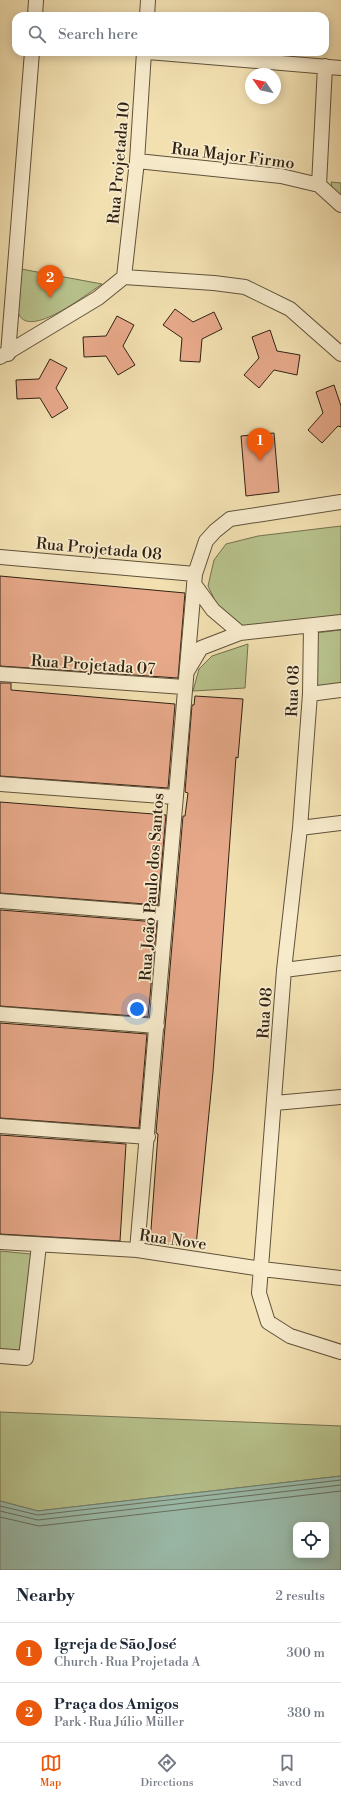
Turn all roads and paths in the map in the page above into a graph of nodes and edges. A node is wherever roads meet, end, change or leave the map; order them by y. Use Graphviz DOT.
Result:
graph roads {
  1 [pos="36,0"];
  2 [pos="148,0"];
  3 [pos="35,12"];
  4 [pos="147,12"];
  5 [pos="32,56"];
  6 [pos="144,56"];
  7 [pos="199,56"];
  8 [pos="325,66"];
  9 [pos="341,68"];
  10 [pos="137,161"];
  11 [pos="319,185"];
  12 [pos="341,205"];
  13 [pos="124,278"];
  14 [pos="341,354"];
  15 [pos="4,355"];
  16 [pos="341,502"];
  17 [pos="0,556"];
  18 [pos="194,579"];
  19 [pos="341,622"];
  20 [pos="311,626"];
  21 [pos="240,633"];
  22 [pos="0,674"];
  23 [pos="185,681"];
  24 [pos="341,690"];
  25 [pos="310,694"];
  26 [pos="0,784"];
  27 [pos="175,797"];
  28 [pos="341,823"];
  29 [pos="300,828"];
  30 [pos="0,901"];
  31 [pos="166,914"];
  32 [pos="341,963"];
  33 [pos="284,970"];
  34 [pos="0,1014"];
  35 [pos="157,1026"];
  36 [pos="341,1097"];
  37 [pos="275,1103"];
  38 [pos="0,1126"];
  39 [pos="148,1137"];
  40 [pos="0,1242"];
  41 [pos="39,1245"];
  42 [pos="137,1250"];
  43 [pos="262,1269"];
  44 [pos="341,1278"];
  45 [pos="341,1352"];
  46 [pos="0,1356"];
  1 -- 3 [label="street"];
  2 -- 4 [label="street"];
  5 -- 15 [label="street"];
  6 -- 10 [label="street, Rua Projetada 10"];
  7 -- 8 [label="street"];
  8 -- 9 [label="street"];
  8 -- 11 [label="street"];
  10 -- 11 [label="street, Rua Major Firmo"];
  10 -- 13 [label="street, Rua Projetada 10"];
  11 -- 12 [label="street, Rua Major Firmo"];
  13 -- 14 [label="street"];
  13 -- 15 [label="street"];
  16 -- 18 [label="street, Rua João Paulo dos Santos"];
  17 -- 18 [label="street, Rua Projetada 08"];
  18 -- 21 [label="street"];
  18 -- 23 [label="street, Rua João Paulo dos Santos"];
  19 -- 20 [label="street"];
  20 -- 21 [label="street"];
  20 -- 25 [label="street, Rua 08"];
  21 -- 23 [label="street"];
  22 -- 23 [label="street, Rua Projetada 07"];
  23 -- 27 [label="street, Rua João Paulo dos Santos"];
  24 -- 25 [label="street"];
  25 -- 29 [label="street, Rua 08"];
  26 -- 27 [label="street"];
  27 -- 31 [label="street, Rua João Paulo dos Santos"];
  28 -- 29 [label="street"];
  29 -- 33 [label="street, Rua 08"];
  30 -- 31 [label="street"];
  31 -- 35 [label="street, Rua João Paulo dos Santos"];
  32 -- 33 [label="street"];
  33 -- 37 [label="street, Rua 08"];
  34 -- 35 [label="street"];
  35 -- 39 [label="street, Rua João Paulo dos Santos"];
  36 -- 37 [label="street"];
  37 -- 43 [label="street, Rua 08"];
  38 -- 39 [label="street"];
  39 -- 42 [label="street, Rua João Paulo dos Santos"];
  40 -- 41 [label="street, Rua Nove"];
  41 -- 42 [label="street, Rua Nove"];
  41 -- 46 [label="street"];
  42 -- 43 [label="street, Rua Nove"];
  43 -- 44 [label="street, Rua Nove"];
  43 -- 45 [label="street, Rua 08"];
}
